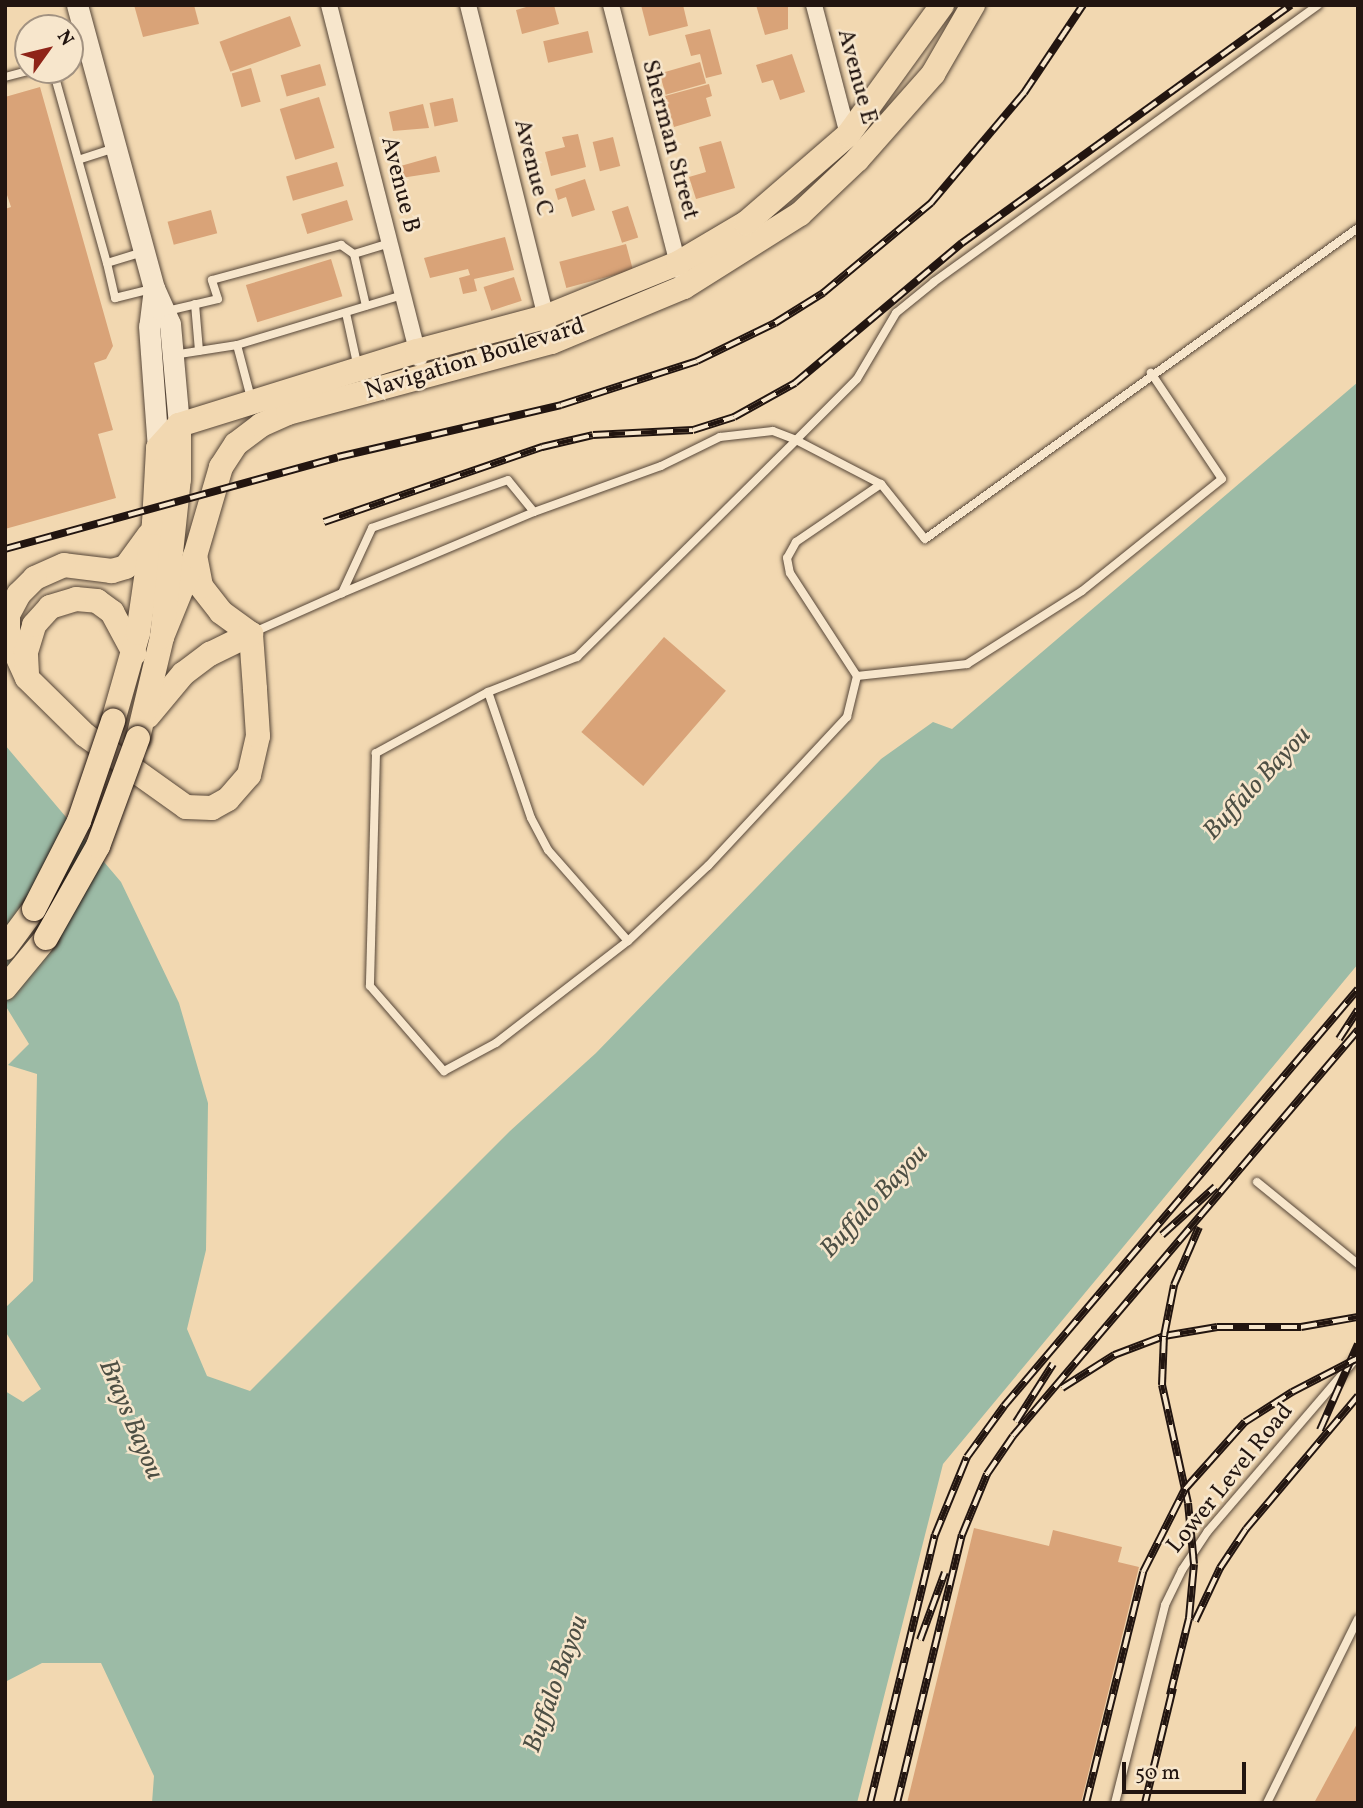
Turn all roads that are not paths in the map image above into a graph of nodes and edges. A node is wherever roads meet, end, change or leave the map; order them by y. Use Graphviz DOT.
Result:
graph roads {
  1 [pos="77,5"];
  2 [pos="329,5"];
  3 [pos="468,5"];
  4 [pos="611,5"];
  5 [pos="814,5"];
  6 [pos="942,5"];
  7 [pos="973,5"];
  8 [pos="1318,5"];
  9 [pos="91,54"];
  10 [pos="84,56"];
  11 [pos="57,84"];
  12 [pos="848,135"];
  13 [pos="118,147"];
  14 [pos="81,159"];
  15 [pos="857,160"];
  16 [pos="1358,229"];
  17 [pos="390,243"];
  18 [pos="146,252"];
  19 [pos="354,254"];
  20 [pos="107,263"];
  21 [pos="681,275"];
  22 [pos="154,288"];
  23 [pos="403,295"];
  24 [pos="195,304"];
  25 [pos="366,306"];
  26 [pos="164,311"];
  27 [pos="346,313"];
  28 [pos="545,317"];
  29 [pos="552,342"];
  30 [pos="237,345"];
  31 [pos="199,351"];
  32 [pos="417,351"];
  33 [pos="173,355"];
  34 [pos="359,369"];
  35 [pos="1151,373"];
  36 [pos="424,376"];
  37 [pos="252,402"];
  38 [pos="179,425"];
  39 [pos="796,440"];
  40 [pos="158,448"];
  41 [pos="881,484"];
  42 [pos="534,512"];
  43 [pos="154,523"];
  44 [pos="195,556"];
  45 [pos="342,593"];
  46 [pos="251,634"];
  47 [pos="162,637"];
  48 [pos="134,653"];
  49 [pos="857,676"];
  50 [pos="27,678"];
  51 [pos="488,692"];
  52 [pos="142,729"];
  53 [pos="628,941"];
  54 [pos="5,948"];
  55 [pos="5,988"];
  56 [pos="1257,1182"];
  57 [pos="1358,1264"];
  58 [pos="1358,1356"];
  59 [pos="1358,1619"];
  60 [pos="1115,1803"];
  61 [pos="1267,1803"];
  1 -- 9 [label="main road"];
  2 -- 17 [label="street, Avenue B"];
  3 -- 28 [label="street, Avenue C"];
  4 -- 21 [label="street, Sherman Street"];
  5 -- 12 [label="street, Avenue E"];
  6 -- 12 [label="main road, Navigation Boulevard"];
  7 -- 15 [label="main road, Navigation Boulevard"];
  8 -- 39 [label="lane"];
  9 -- 10 [label="lane"];
  9 -- 13 [label="main road"];
  11 -- 14 [label="lane"];
  12 -- 15 [label="street, Avenue E"];
  12 -- 21 [label="main road, Navigation Boulevard"];
  13 -- 14 [label="lane"];
  13 -- 18 [label="main road"];
  14 -- 20 [label="lane"];
  15 -- 21 [label="main road, Navigation Boulevard"];
  16 -- 35 [label="lane"];
  17 -- 19 [label="lane"];
  17 -- 23 [label="street, Avenue B"];
  18 -- 20 [label="lane"];
  18 -- 22 [label="main road"];
  19 -- 24 [label="lane"];
  19 -- 25 [label="lane"];
  20 -- 22 [label="lane"];
  21 -- 28 [label="main road, Navigation Boulevard"];
  21 -- 29 [label="main road, Navigation Boulevard"];
  22 -- 26 [label="main road"];
  22 -- 40 [label="main road"];
  23 -- 25 [label="lane"];
  23 -- 32 [label="street, Avenue B"];
  24 -- 26 [label="lane"];
  24 -- 31 [label="lane"];
  25 -- 27 [label="lane"];
  26 -- 33 [label="main road"];
  27 -- 30 [label="lane"];
  27 -- 34 [label="lane"];
  28 -- 29 [label="street, Avenue C"];
  28 -- 32 [label="main road, Navigation Boulevard"];
  29 -- 36 [label="main road, Navigation Boulevard"];
  30 -- 31 [label="lane"];
  30 -- 37 [label="lane"];
  31 -- 33 [label="lane"];
  32 -- 34 [label="main road, Navigation Boulevard"];
  32 -- 36 [label="street, Avenue B"];
  33 -- 38 [label="main road"];
  34 -- 37 [label="main road, Navigation Boulevard"];
  35 -- 41 [label="lane"];
  35 -- 49 [label="lane"];
  36 -- 44 [label="main road, Navigation Boulevard"];
  37 -- 38 [label="main road, Navigation Boulevard"];
  38 -- 40 [label="main road"];
  38 -- 47 [label="main road"];
  39 -- 41 [label="lane"];
  39 -- 42 [label="lane"];
  39 -- 51 [label="lane"];
  40 -- 43 [label="main road"];
  41 -- 49 [label="lane"];
  42 -- 45 [label="lane"];
  42 -- 45 [label="lane"];
  43 -- 48 [label="main road"];
  43 -- 50 [label="main road"];
  44 -- 46 [label="main road"];
  44 -- 47 [label="main road, Navigation Boulevard"];
  45 -- 46 [label="lane"];
  46 -- 50 [label="main road"];
  46 -- 52 [label="main road"];
  47 -- 52 [label="main road"];
  48 -- 50 [label="main road"];
  48 -- 54 [label="main road, bridge"];
  49 -- 53 [label="lane"];
  51 -- 53 [label="lane"];
  51 -- 53 [label="lane"];
  52 -- 55 [label="main road, bridge"];
  56 -- 57 [label="lane"];
  58 -- 60 [label="lane, Lower Level Road"];
  59 -- 61 [label="lane"];
}
